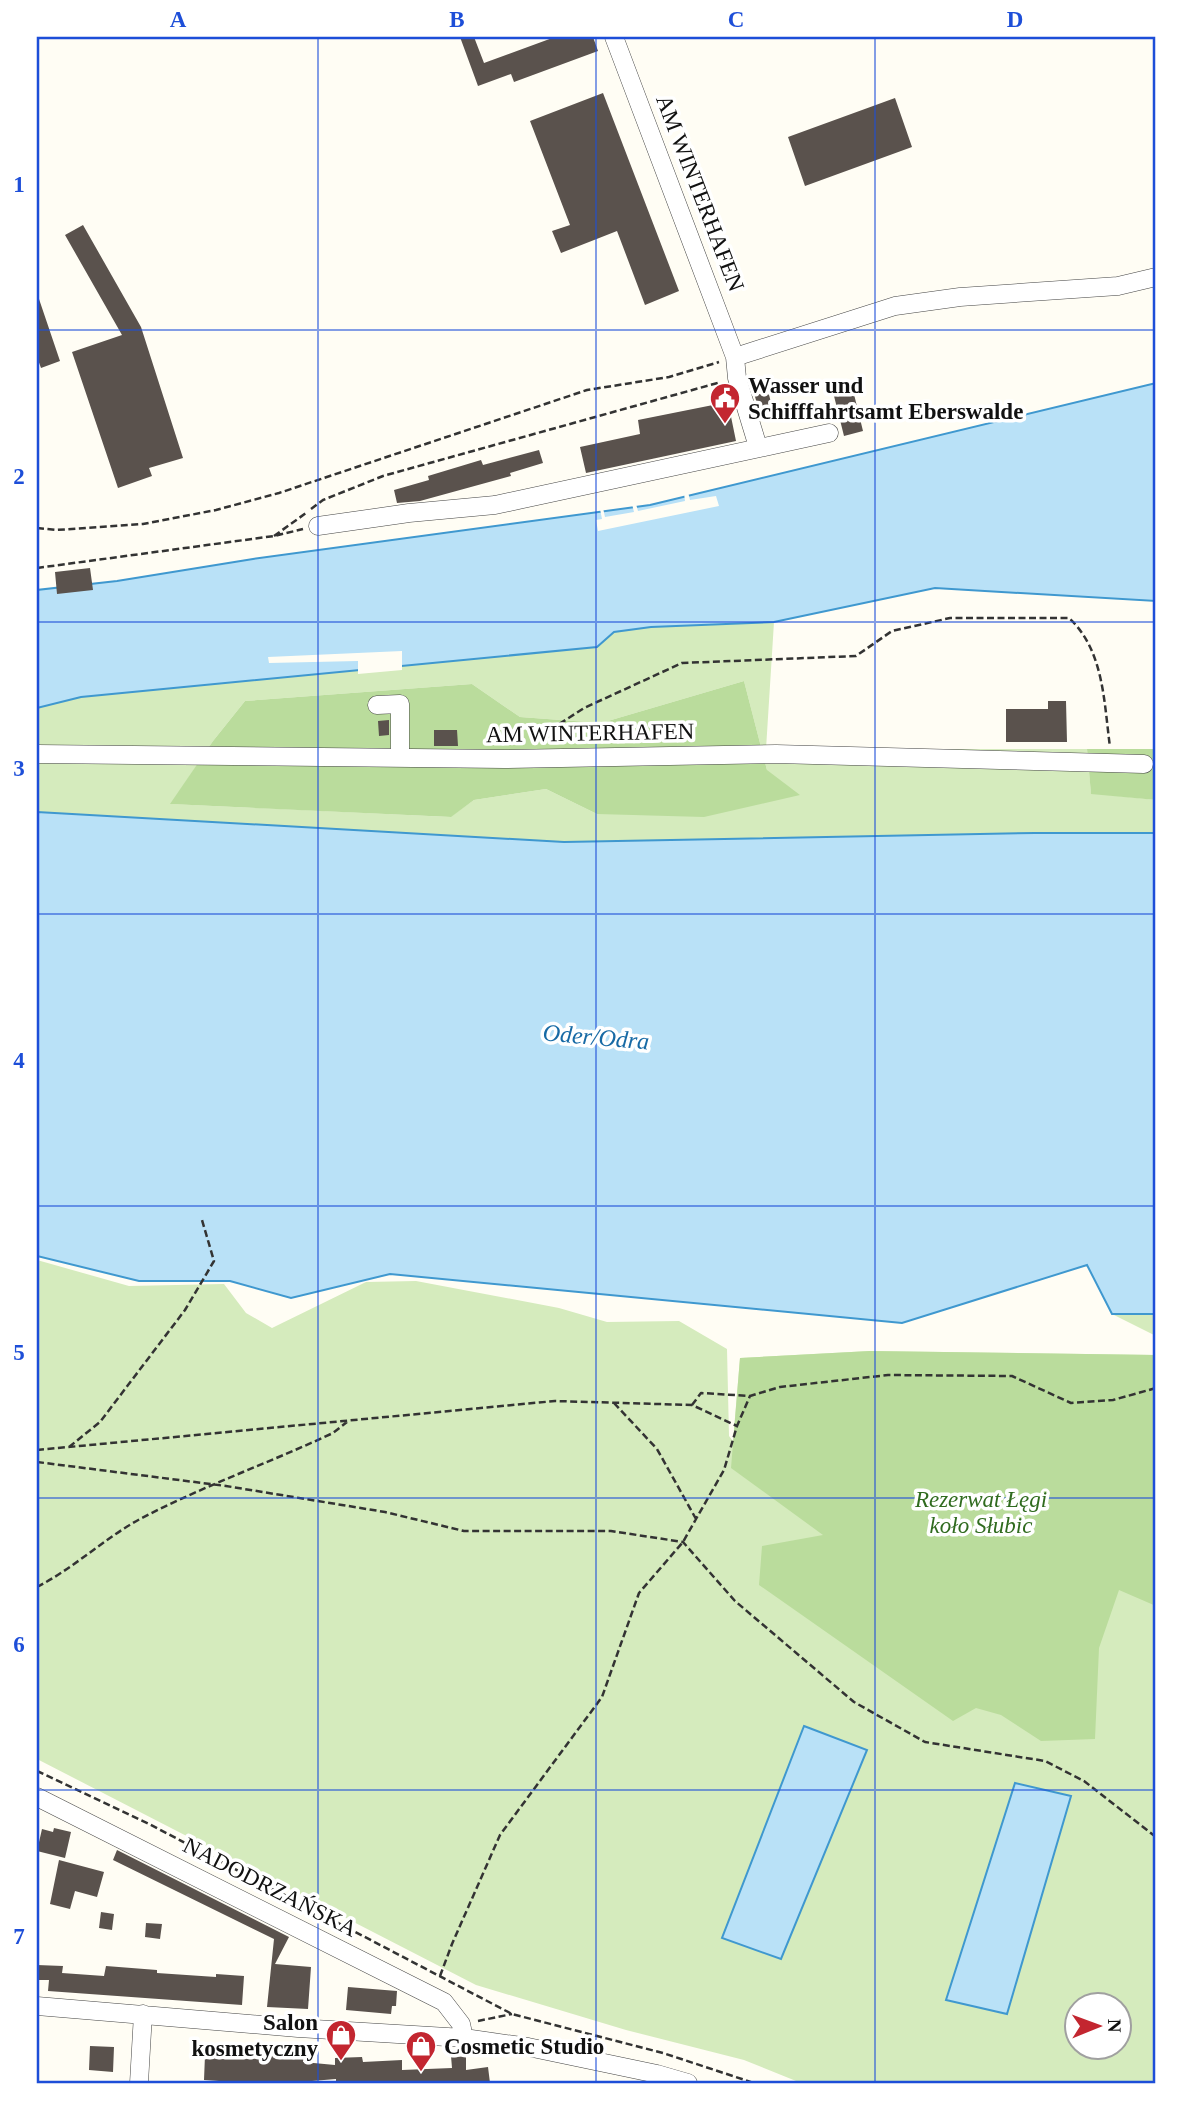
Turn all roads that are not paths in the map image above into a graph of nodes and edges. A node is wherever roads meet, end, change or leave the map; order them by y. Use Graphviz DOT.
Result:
graph roads {
  1 [pos="614,37"];
  2 [pos="1156,277"];
  3 [pos="735,357"];
  4 [pos="829,433"];
  5 [pos="758,447"];
  6 [pos="318,526"];
  7 [pos="377,705"];
  8 [pos="37,754"];
  9 [pos="400,758"];
  10 [pos="1144,764"];
  11 [pos="37,1797"];
  12 [pos="37,2006"];
  13 [pos="143,2014"];
  14 [pos="462,2031"];
  15 [pos="139,2083"];
  16 [pos="688,2083"];
  1 -- 3 [label="street, AM WINTERHAFEN"];
  2 -- 3 [label="street"];
  3 -- 5 [label="street, AM WINTERHAFEN"];
  4 -- 5 [label="street"];
  5 -- 6 [label="street"];
  7 -- 9 [label="street"];
  8 -- 9 [label="street, AM WINTERHAFEN"];
  9 -- 10 [label="street, AM WINTERHAFEN"];
  11 -- 14 [label="street, NADODRZAŃSKA"];
  12 -- 13 [label="street"];
  13 -- 14 [label="street"];
  13 -- 15 [label="street"];
  14 -- 16 [label="street"];
}
